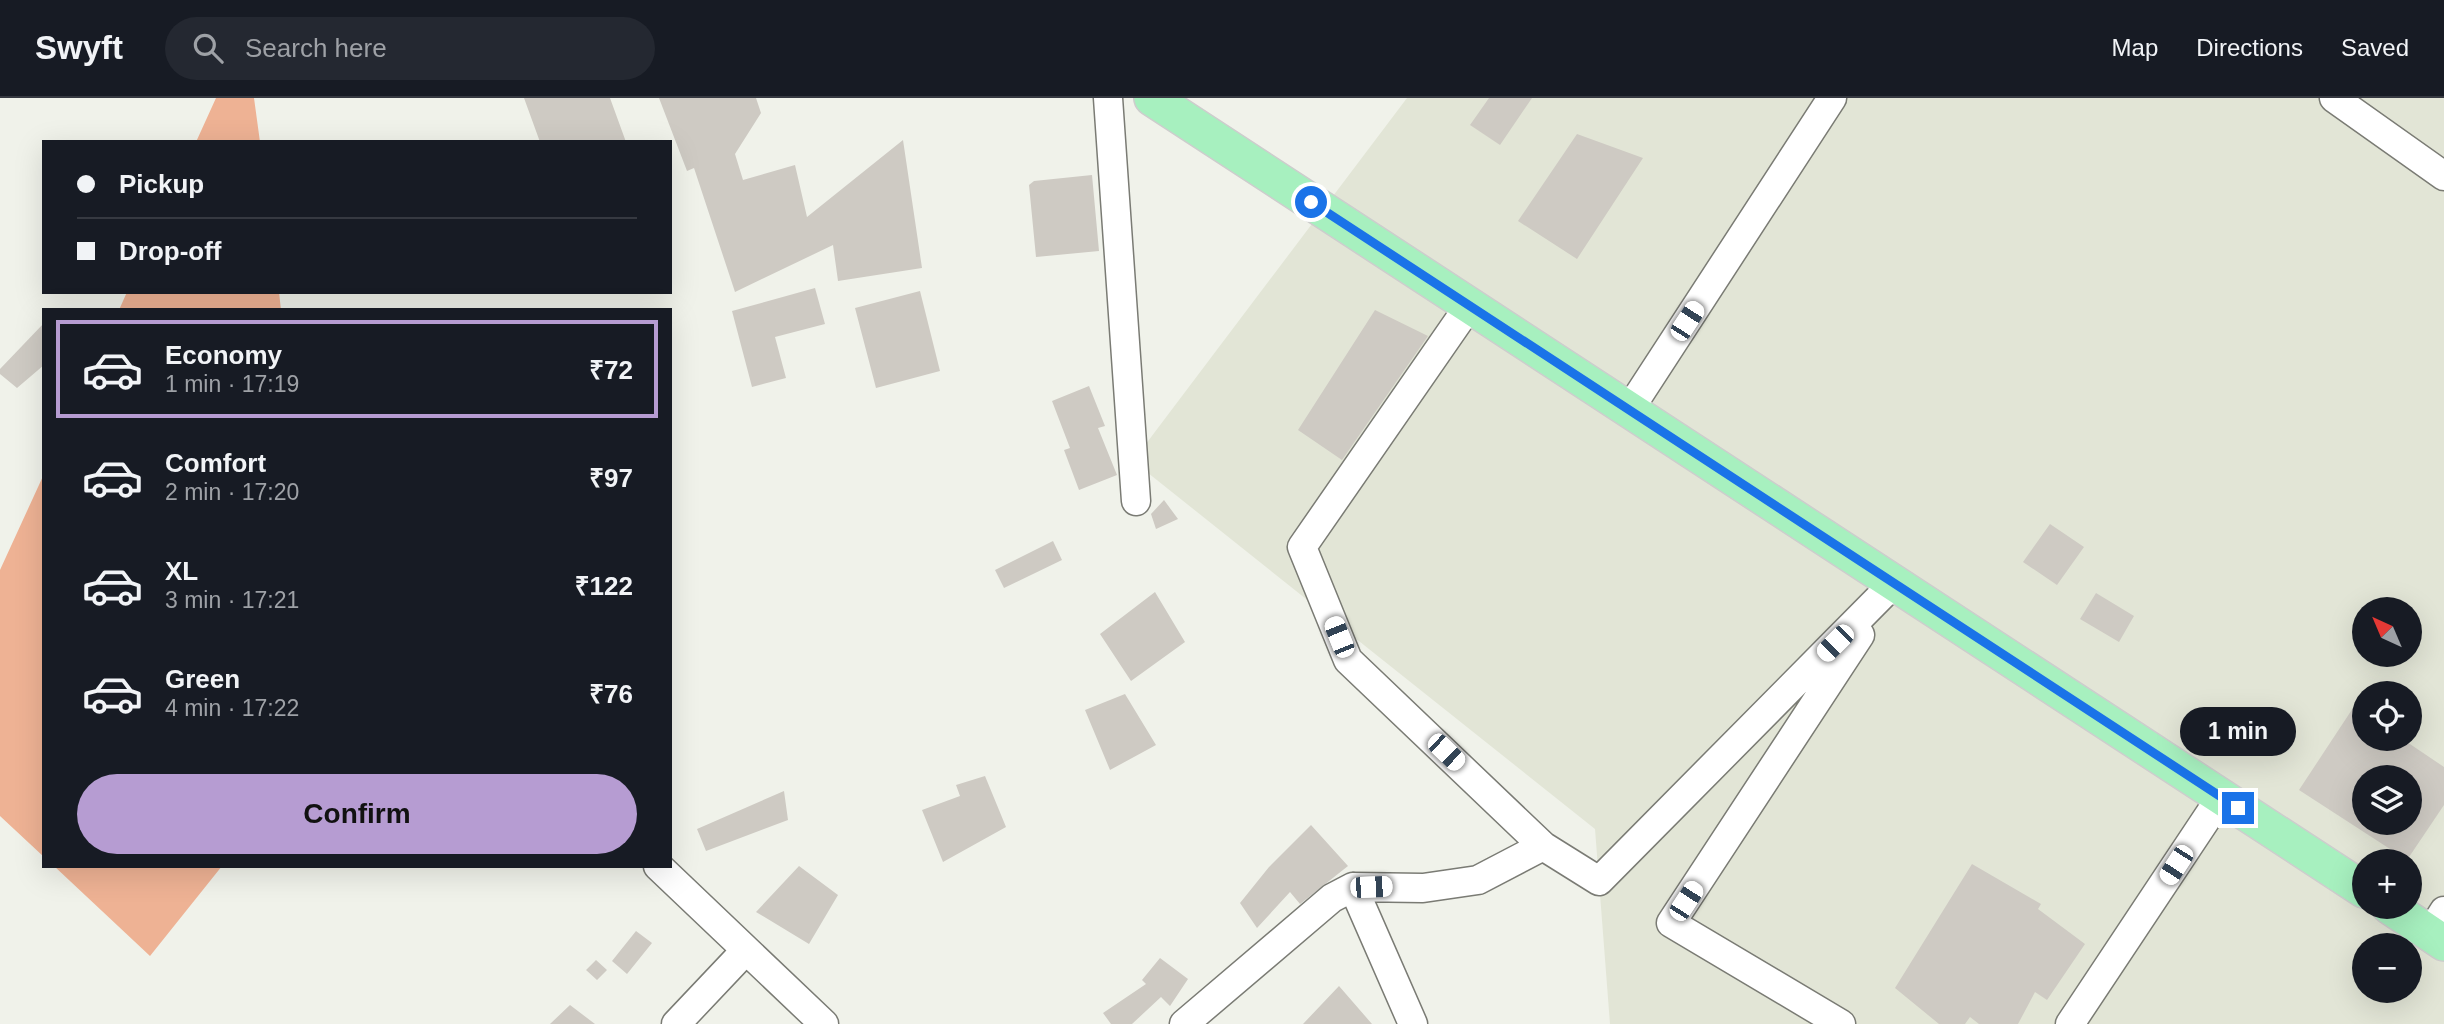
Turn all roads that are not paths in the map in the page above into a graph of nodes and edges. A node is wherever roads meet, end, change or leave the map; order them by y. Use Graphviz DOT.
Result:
graph roads {
  1 [pos="1108,98"];
  2 [pos="1152,98"];
  3 [pos="1832,98"];
  4 [pos="2334,98"];
  5 [pos="2444,176"];
  6 [pos="1469,306"];
  7 [pos="1629,410"];
  8 [pos="1136,501"];
  9 [pos="1894,583"];
  10 [pos="2221,797"];
  11 [pos="1544,846"];
  12 [pos="660,868"];
  13 [pos="2352,882"];
  14 [pos="1353,887"];
  15 [pos="2417,919"];
  16 [pos="2439,929"];
  17 [pos="746,950"];
  18 [pos="1406,1020"];
  19 [pos="676,1024"];
  20 [pos="824,1024"];
  21 [pos="1184,1024"];
  22 [pos="1841,1024"];
  23 [pos="2070,1024"];
  1 -- 8 [label="street"];
  2 -- 6 [label="main road"];
  3 -- 7 [label="street"];
  4 -- 5 [label="street"];
  6 -- 7 [label="main road"];
  6 -- 11 [label="street"];
  7 -- 9 [label="main road"];
  9 -- 10 [label="main road"];
  9 -- 11 [label="street"];
  9 -- 22 [label="street"];
  10 -- 13 [label="main road"];
  10 -- 23 [label="street"];
  11 -- 14 [label="street"];
  12 -- 17 [label="street"];
  14 -- 18 [label="street"];
  14 -- 21 [label="street"];
  15 -- 16 [label="main road"];
  17 -- 19 [label="street"];
  17 -- 20 [label="street"];
}
